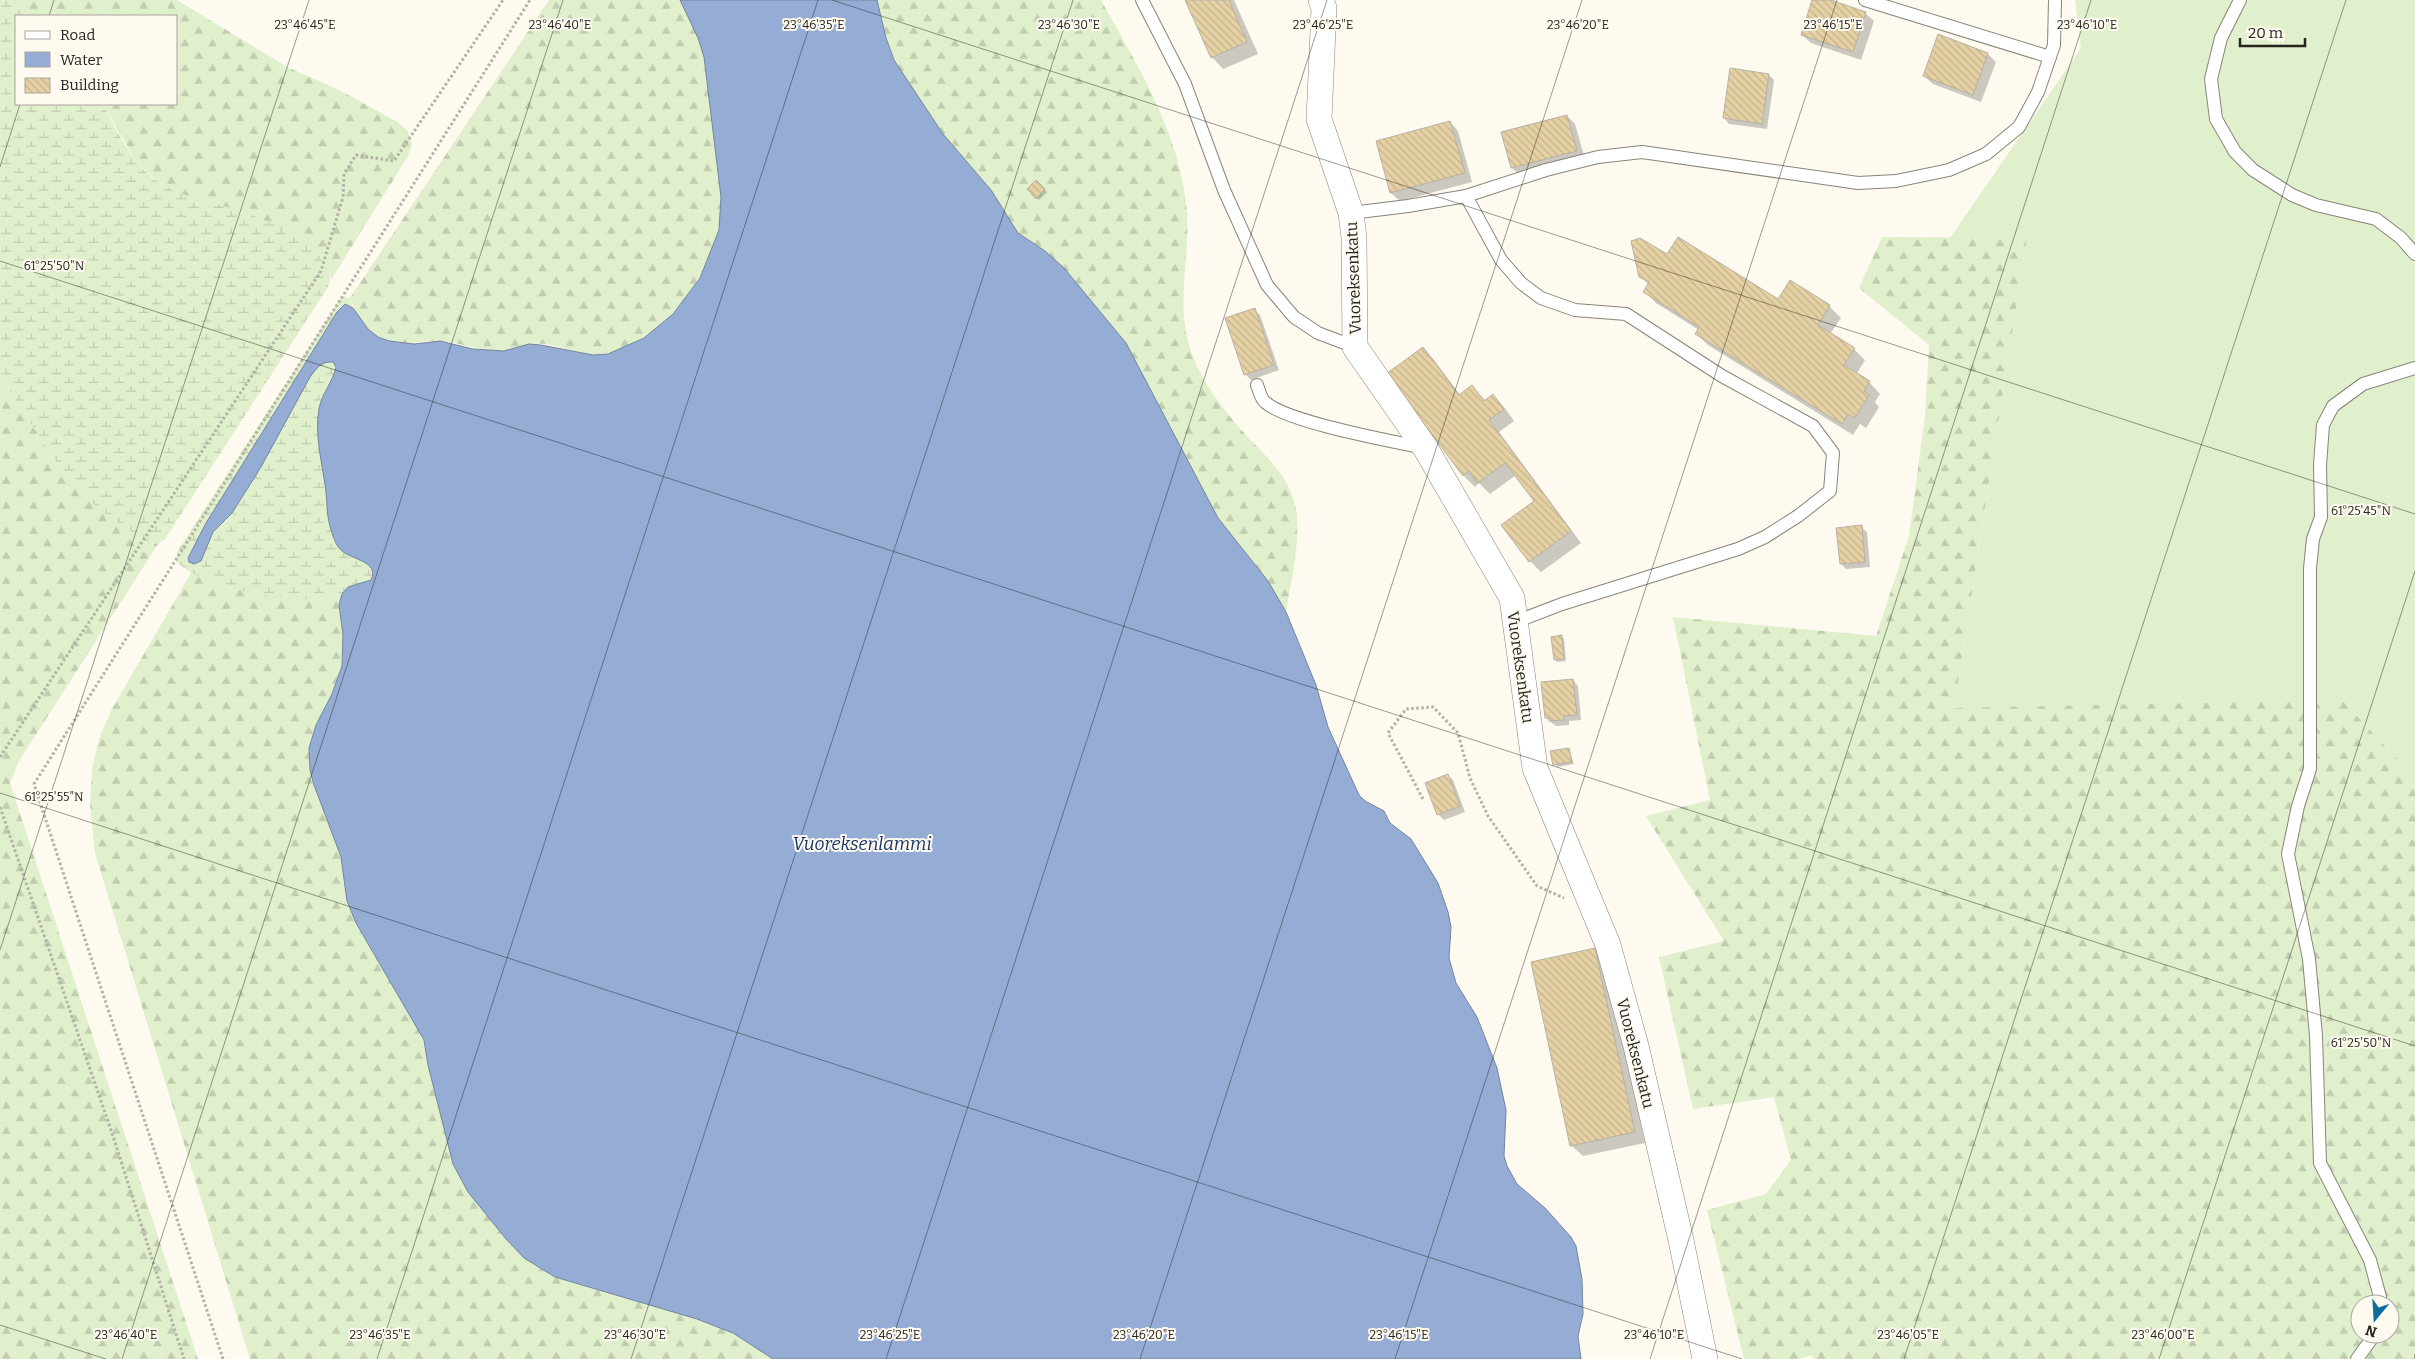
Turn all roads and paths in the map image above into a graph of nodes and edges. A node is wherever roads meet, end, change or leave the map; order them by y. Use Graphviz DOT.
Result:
graph roads {
  1 [pos="503,0"];
  2 [pos="530,0"];
  3 [pos="1142,0"];
  4 [pos="1321,0"];
  5 [pos="1865,0"];
  6 [pos="2055,0"];
  7 [pos="2240,0"];
  8 [pos="2050,57"];
  9 [pos="1466,196"];
  10 [pos="1351,213"];
  11 [pos="2415,254"];
  12 [pos="1355,348"];
  13 [pos="2415,368"];
  14 [pos="1257,385"];
  15 [pos="1426,449"];
  16 [pos="1515,622"];
  17 [pos="0,757"];
  18 [pos="1423,799"];
  19 [pos="0,807"];
  20 [pos="1595,910"];
  21 [pos="2378,1294"];
  22 [pos="2368,1344"];
  23 [pos="184,1359"];
  24 [pos="223,1359"];
  25 [pos="1705,1359"];
  26 [pos="2357,1359"];
  1 -- 17 [label="path"];
  2 -- 24 [label="path"];
  3 -- 12 [label="lane"];
  4 -- 10 [label="street, Vuoreksenkatu"];
  5 -- 8 [label="lane"];
  6 -- 8 [label="lane"];
  7 -- 11 [label="lane"];
  8 -- 9 [label="lane"];
  9 -- 10 [label="lane"];
  9 -- 16 [label="lane"];
  10 -- 12 [label="street, Vuoreksenkatu"];
  12 -- 15 [label="street, Vuoreksenkatu"];
  13 -- 21 [label="lane"];
  14 -- 15 [label="lane"];
  15 -- 16 [label="street, Vuoreksenkatu"];
  16 -- 20 [label="street, Vuoreksenkatu"];
  18 -- 20 [label="path"];
  19 -- 23 [label="path"];
  20 -- 25 [label="street, Vuoreksenkatu"];
  22 -- 26 [label="lane"];
}
